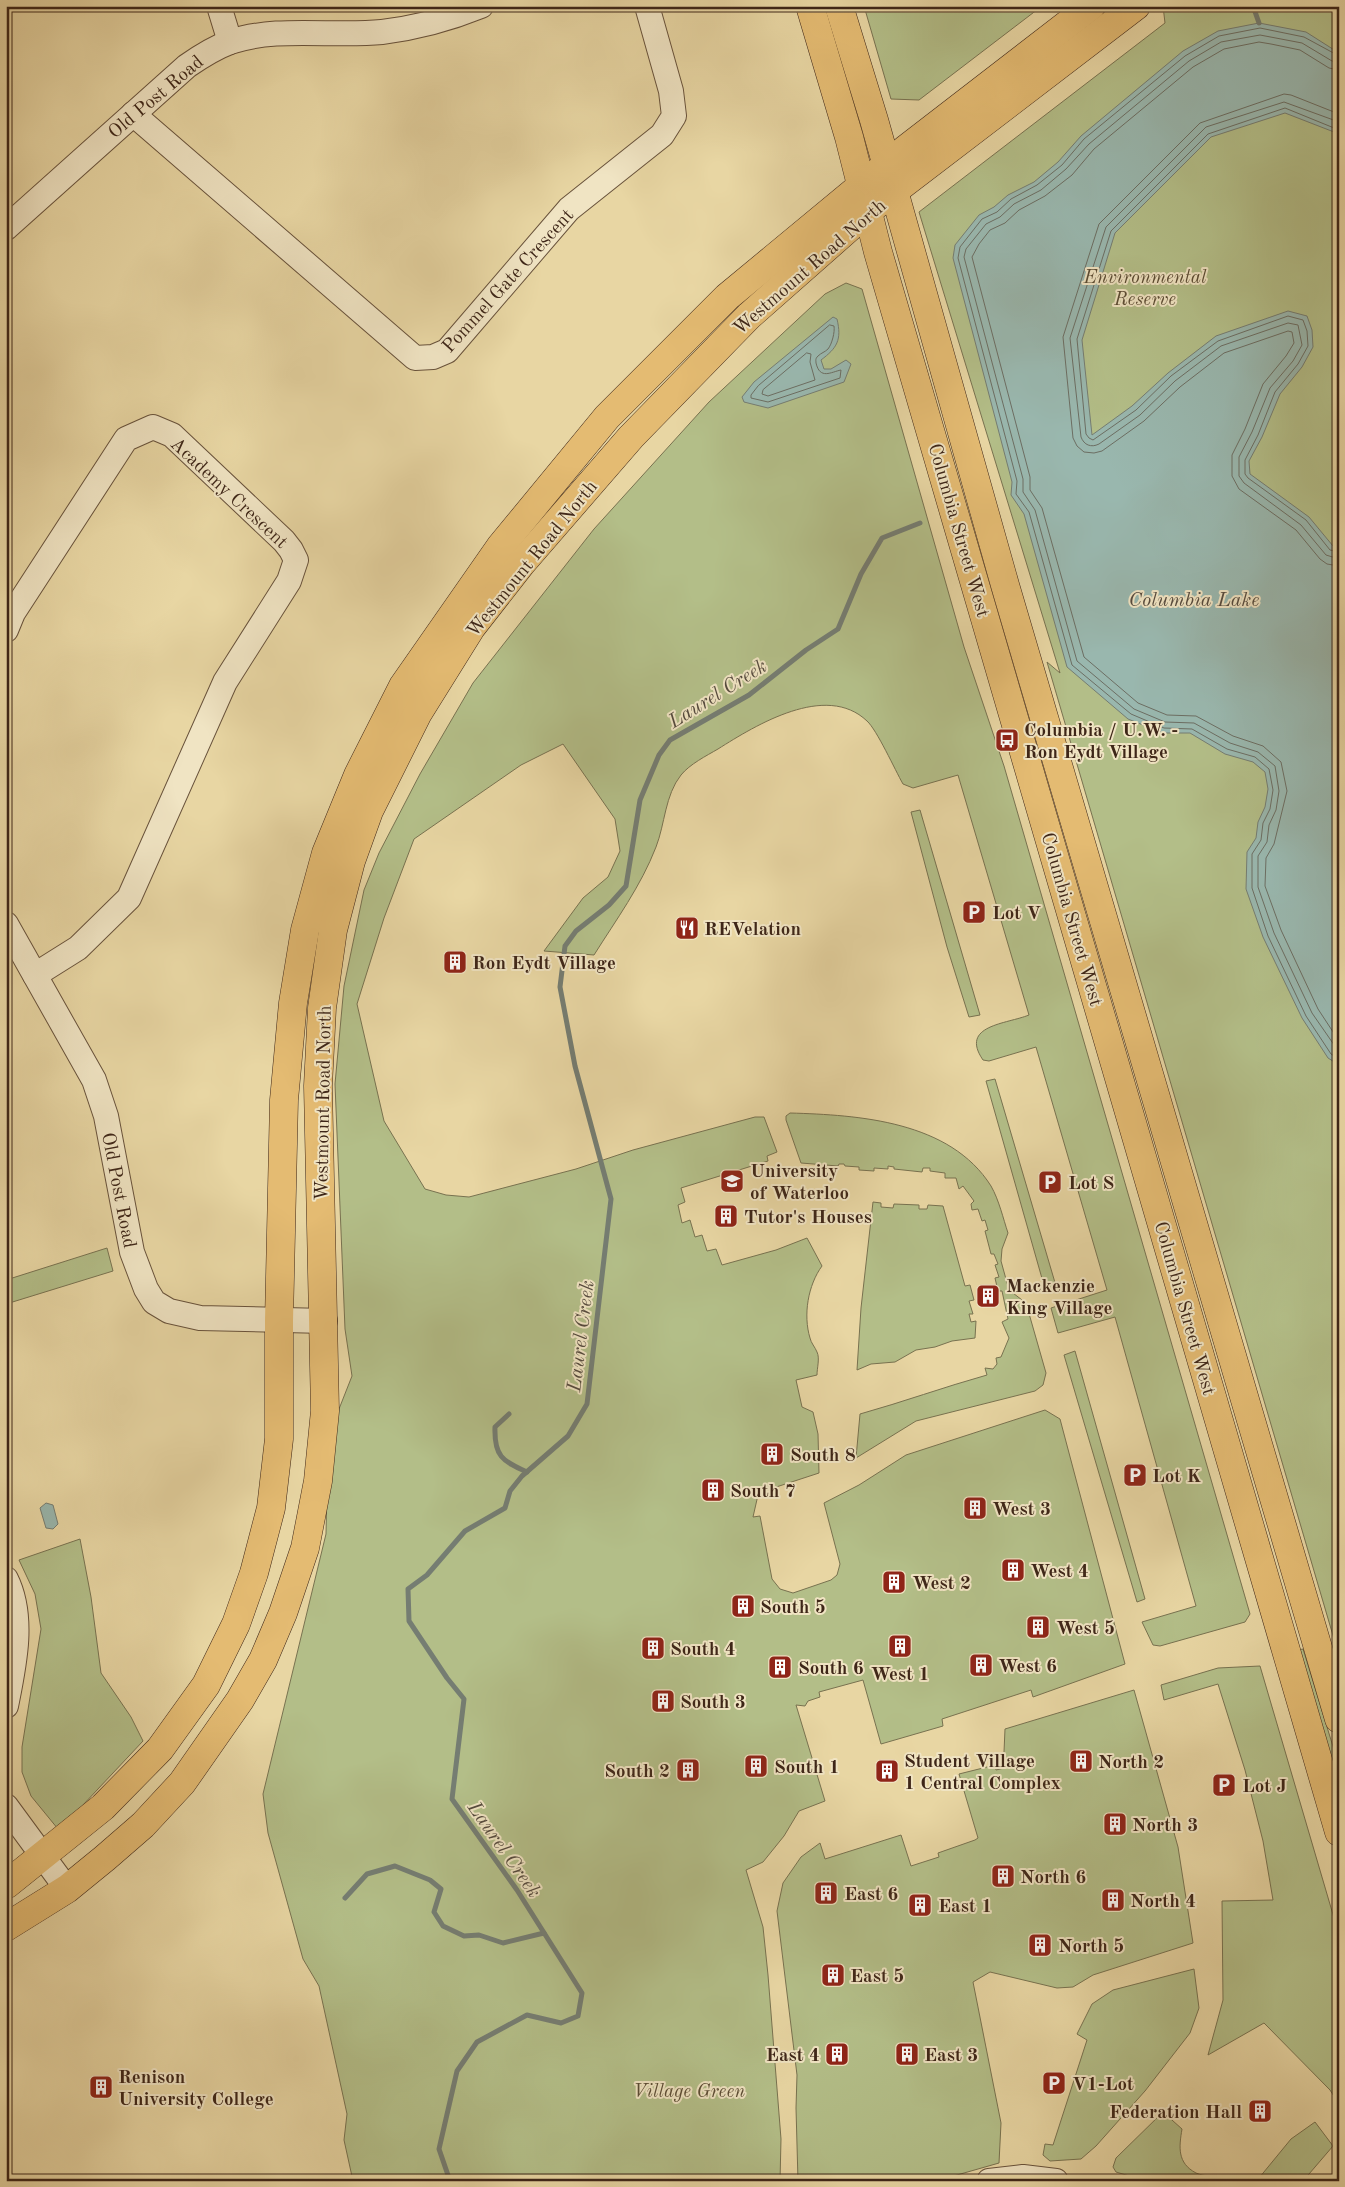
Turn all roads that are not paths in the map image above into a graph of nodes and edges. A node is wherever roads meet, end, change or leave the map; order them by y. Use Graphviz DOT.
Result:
graph roads {
  1 [pos="219,6"];
  2 [pos="481,6"];
  3 [pos="647,6"];
  4 [pos="810,6"];
  5 [pos="839,6"];
  6 [pos="1090,6"];
  7 [pos="1136,6"];
  8 [pos="230,42"];
  9 [pos="132,114"];
  10 [pos="886,165"];
  11 [pos="862,185"];
  12 [pos="894,192"];
  13 [pos="868,211"];
  14 [pos="6,228"];
  15 [pos="6,630"];
  16 [pos="6,924"];
  17 [pos="35,975"];
  18 [pos="325,1320"];
  19 [pos="279,1321"];
  20 [pos="6,1579"];
  21 [pos="6,1706"];
  22 [pos="1339,1719"];
  23 [pos="6,1806"];
  24 [pos="1339,1832"];
  25 [pos="43,1857"];
  26 [pos="6,1885"];
  27 [pos="67,1889"];
  28 [pos="6,1927"];
  29 [pos="989,2181"];
  30 [pos="1056,2181"];
  1 -- 8 [label="street"];
  2 -- 8 [label="street, Old Post Road"];
  3 -- 9 [label="street, Pommel Gate Crescent"];
  4 -- 11 [label="main road, Columbia Street West"];
  5 -- 10 [label="main road, Columbia Street West"];
  6 -- 10 [label="main road, Westmount Road North"];
  7 -- 12 [label="main road, Westmount Road North"];
  8 -- 9 [label="street, Old Post Road"];
  9 -- 14 [label="street, Old Post Road"];
  10 -- 11 [label="main road, Westmount Road North"];
  10 -- 12 [label="main road, Columbia Street West"];
  11 -- 13 [label="main road, Columbia Street West"];
  11 -- 19 [label="main road, Westmount Road North"];
  12 -- 13 [label="main road, Westmount Road North"];
  12 -- 22 [label="main road, Columbia Street West"];
  13 -- 18 [label="main road, Westmount Road North"];
  13 -- 24 [label="main road, Columbia Street West"];
  15 -- 17 [label="street, Academy Crescent"];
  16 -- 17 [label="street, Old Post Road"];
  17 -- 19 [label="street, Old Post Road"];
  18 -- 19 [label="street, Old Post Road"];
  18 -- 27 [label="main road, Westmount Road North"];
  19 -- 25 [label="main road, Westmount Road North"];
  20 -- 21 [label="street"];
  23 -- 25 [label="street"];
  25 -- 26 [label="main road, Westmount Road North"];
  25 -- 27 [label="street"];
  27 -- 28 [label="main road, Westmount Road North"];
  29 -- 30 [label="street"];
}
